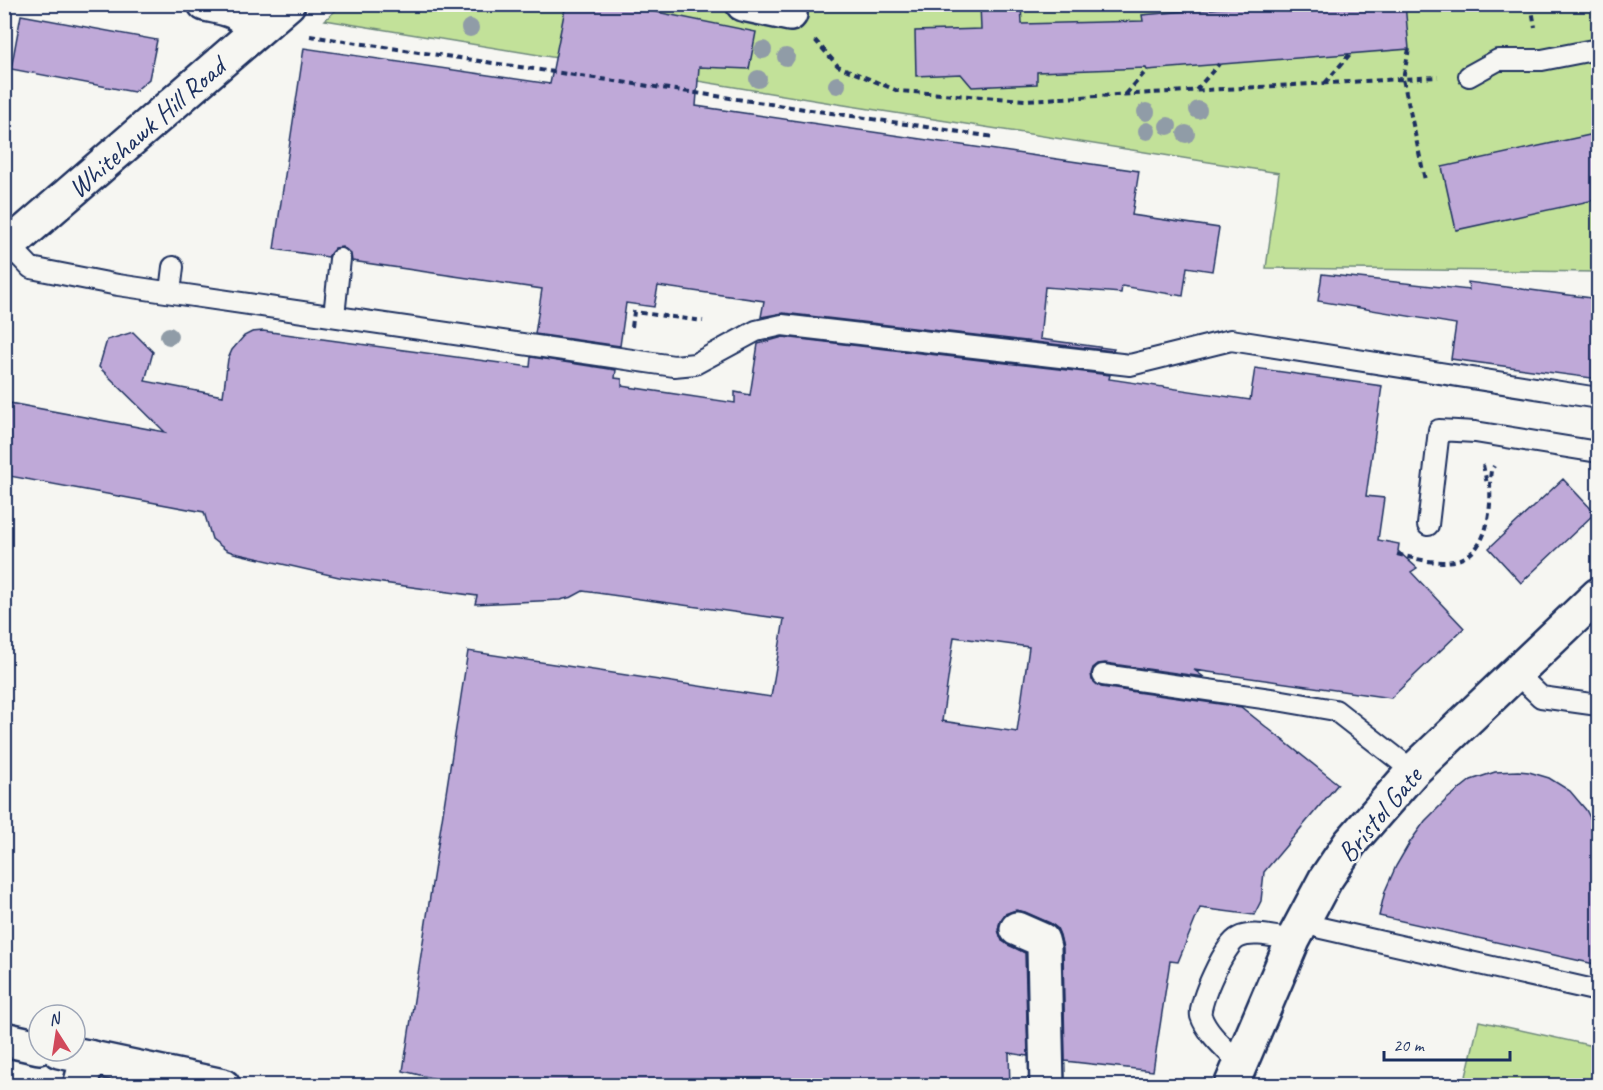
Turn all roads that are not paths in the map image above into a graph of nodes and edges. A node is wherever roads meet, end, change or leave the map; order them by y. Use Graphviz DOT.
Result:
graph roads {
  1 [pos="206,4"];
  2 [pos="288,4"];
  3 [pos="743,4"];
  4 [pos="790,14"];
  5 [pos="255,32"];
  6 [pos="1599,49"];
  7 [pos="1469,76"];
  8 [pos="7,248"];
  9 [pos="340,259"];
  10 [pos="173,267"];
  11 [pos="170,292"];
  12 [pos="334,316"];
  13 [pos="1599,398"];
  14 [pos="1599,452"];
  15 [pos="1428,525"];
  16 [pos="1599,595"];
  17 [pos="1515,672"];
  18 [pos="1103,675"];
  19 [pos="1599,705"];
  20 [pos="1413,771"];
  21 [pos="1017,929"];
  22 [pos="1298,931"];
  23 [pos="1599,990"];
  24 [pos="4,1039"];
  25 [pos="27,1044"];
  26 [pos="75,1065"];
  27 [pos="1235,1075"];
  28 [pos="223,1086"];
  29 [pos="1047,1086"];
  1 -- 5 [label="street"];
  2 -- 5 [label="street, Whitehawk Hill Road"];
  3 -- 4 [label="street"];
  5 -- 8 [label="street, Whitehawk Hill Road"];
  6 -- 7 [label="lane"];
  8 -- 11 [label="lane"];
  9 -- 12 [label="lane"];
  10 -- 11 [label="lane"];
  11 -- 12 [label="lane"];
  12 -- 13 [label="lane"];
  14 -- 15 [label="lane"];
  16 -- 17 [label="street, Bristol Gate"];
  17 -- 19 [label="lane"];
  17 -- 20 [label="street, Bristol Gate"];
  18 -- 20 [label="lane"];
  20 -- 22 [label="street, Bristol Gate"];
  21 -- 29 [label="street"];
  22 -- 23 [label="lane"];
  22 -- 27 [label="street, Bristol Gate"];
  22 -- 27 [label="lane"];
  24 -- 25 [label="street"];
  26 -- 28 [label="street"];
}
